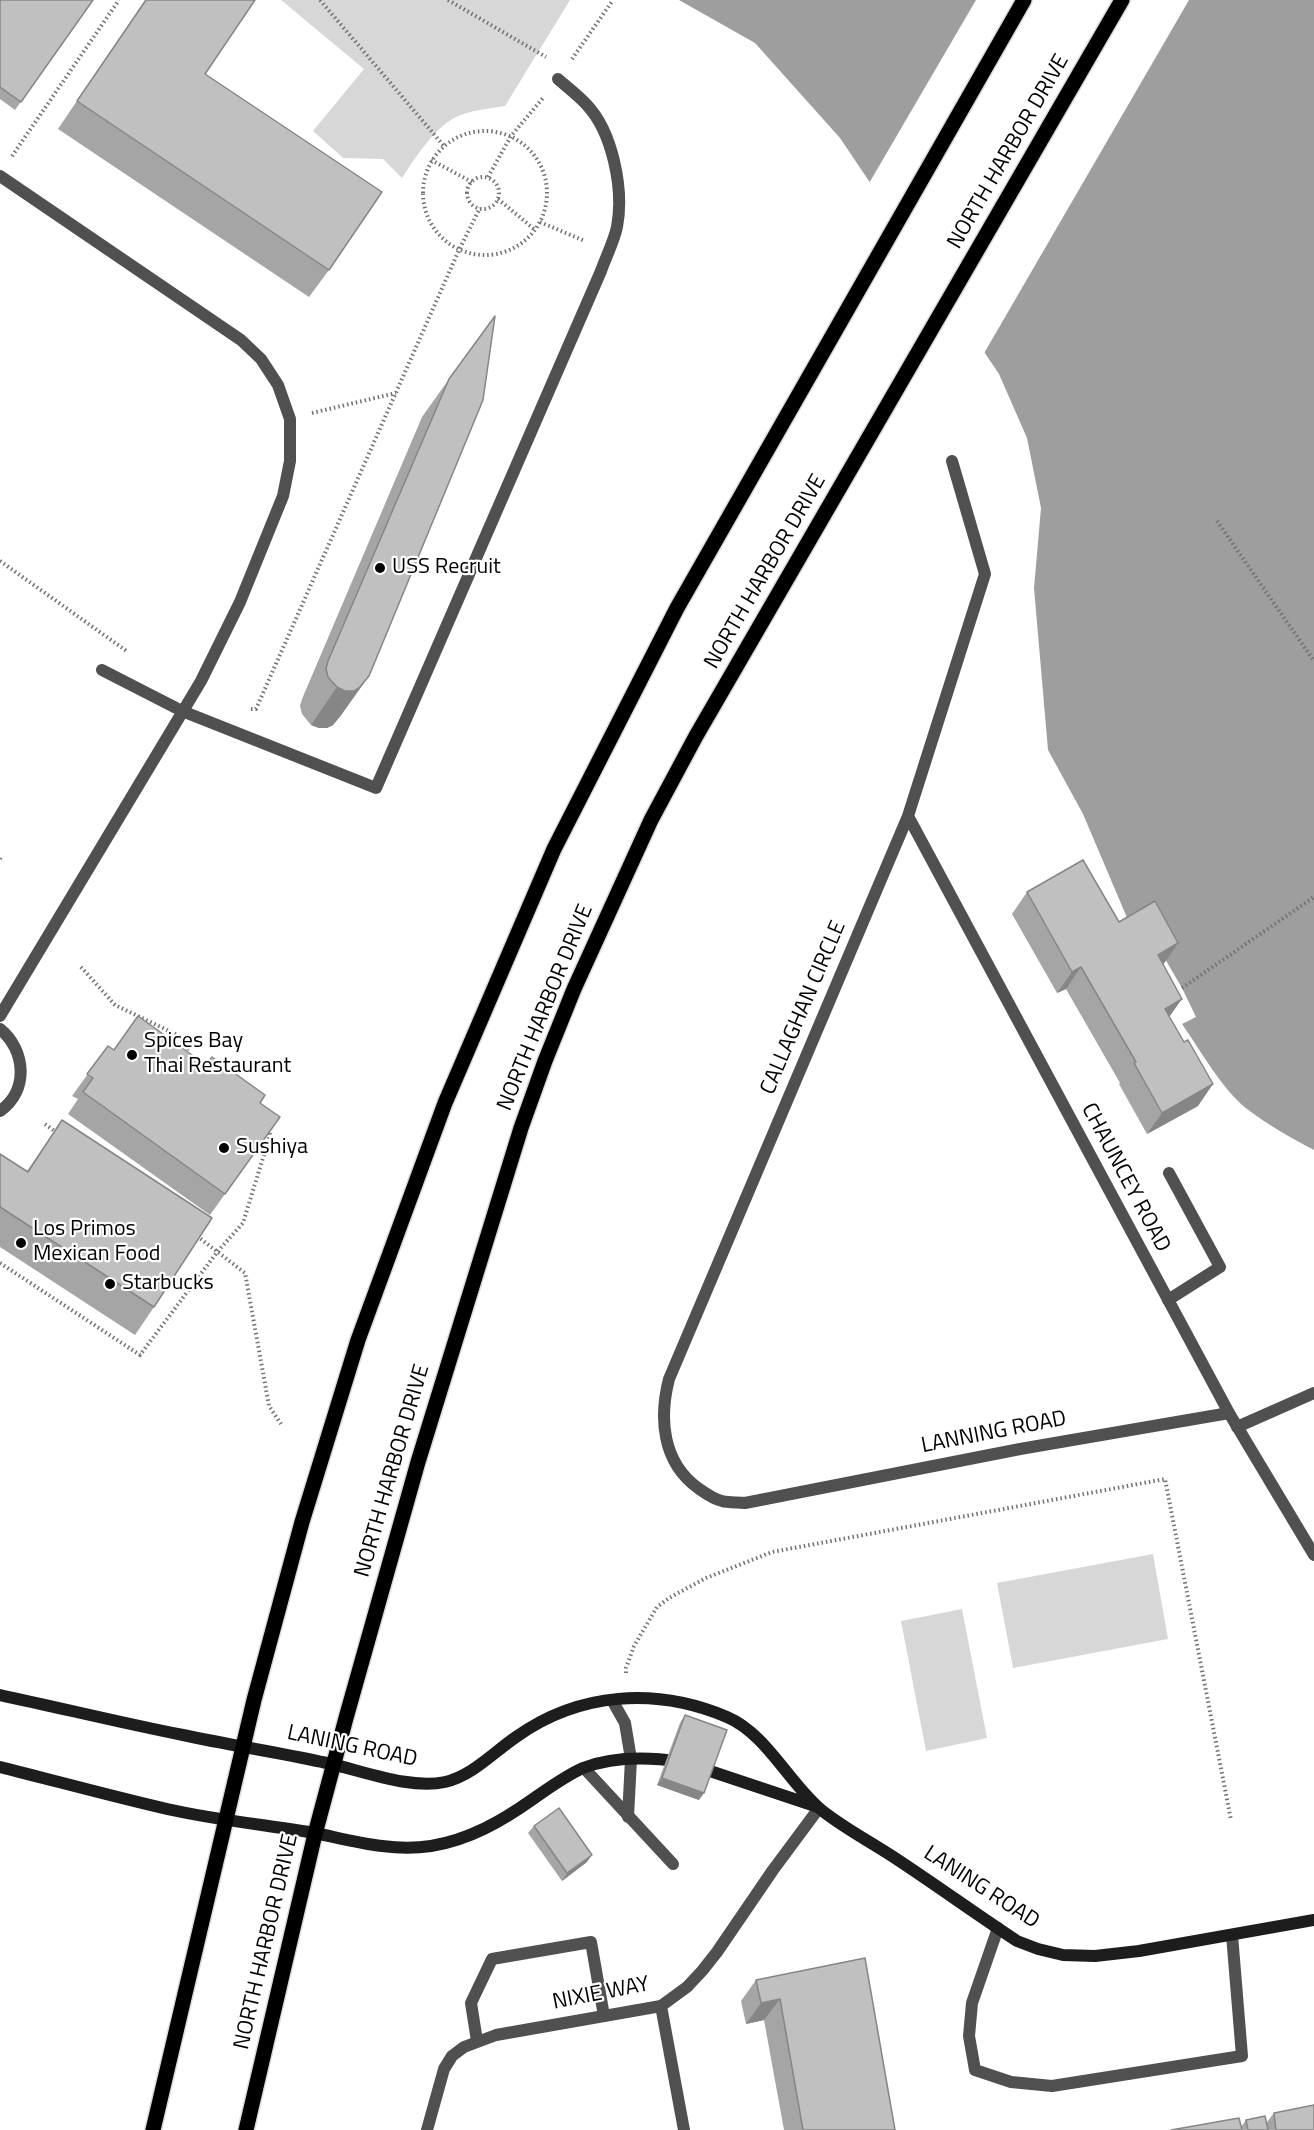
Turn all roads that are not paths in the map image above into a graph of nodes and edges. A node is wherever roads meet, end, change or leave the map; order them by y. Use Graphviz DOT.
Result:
graph roads {
  1 [pos="1024,0"];
  2 [pos="1122,0"];
  3 [pos="558,79"];
  4 [pos="0,176"];
  5 [pos="952,462"];
  6 [pos="102,670"];
  7 [pos="182,711"];
  8 [pos="908,816"];
  9 [pos="0,1016"];
  10 [pos="0,1029"];
  11 [pos="0,1111"];
  12 [pos="1169,1173"];
  13 [pos="1168,1300"];
  14 [pos="1314,1394"];
  15 [pos="1229,1413"];
  16 [pos="1237,1427"];
  17 [pos="768,1499"];
  18 [pos="1314,1555"];
  19 [pos="0,1695"];
  20 [pos="612,1700"];
  21 [pos="244,1746"];
  22 [pos="630,1759"];
  23 [pos="333,1764"];
  24 [pos="0,1767"];
  25 [pos="584,1768"];
  26 [pos="819,1808"];
  27 [pos="628,1816"];
  28 [pos="226,1819"];
  29 [pos="315,1833"];
  30 [pos="673,1864"];
  31 [pos="1314,1920"];
  32 [pos="998,1928"];
  33 [pos="1232,1935"];
  34 [pos="661,2006"];
  35 [pos="604,2016"];
  36 [pos="477,2041"];
  37 [pos="153,2130"];
  38 [pos="246,2130"];
  39 [pos="428,2130"];
  40 [pos="684,2130"];
  1 -- 21 [label="main road"];
  2 -- 23 [label="main road, NORTH HARBOR DRIVE"];
  3 -- 7 [label="street"];
  4 -- 7 [label="street"];
  5 -- 8 [label="street, CALLAGHAN CIRCLE"];
  6 -- 7 [label="street"];
  7 -- 9 [label="street"];
  8 -- 13 [label="street, CHAUNCEY ROAD"];
  8 -- 17 [label="street, CALLAGHAN CIRCLE"];
  10 -- 11 [label="street"];
  12 -- 13 [label="street"];
  13 -- 15 [label="street, CHAUNCEY ROAD"];
  14 -- 16 [label="street"];
  15 -- 16 [label="street, CHAUNCEY ROAD"];
  15 -- 17 [label="street, LANNING ROAD"];
  16 -- 18 [label="street, CHAUNCEY ROAD"];
  19 -- 21 [label="street, LANING ROAD"];
  20 -- 22 [label="street"];
  20 -- 23 [label="street, LANING ROAD"];
  20 -- 26 [label="street, LANING ROAD"];
  21 -- 23 [label="street, LANING ROAD"];
  21 -- 28 [label="main road"];
  22 -- 25 [label="street, LANING ROAD"];
  22 -- 26 [label="street, LANING ROAD"];
  22 -- 27 [label="street"];
  23 -- 29 [label="main road, NORTH HARBOR DRIVE"];
  24 -- 28 [label="street, LANING ROAD"];
  25 -- 27 [label="street"];
  25 -- 29 [label="street, LANING ROAD"];
  26 -- 32 [label="street, LANING ROAD"];
  26 -- 34 [label="street, NIXIE WAY"];
  27 -- 30 [label="street"];
  28 -- 29 [label="street, LANING ROAD"];
  28 -- 37 [label="main road"];
  29 -- 38 [label="main road, NORTH HARBOR DRIVE"];
  31 -- 33 [label="street, LANING ROAD"];
  32 -- 33 [label="street, LANING ROAD"];
  32 -- 33 [label="street"];
  34 -- 35 [label="street, NIXIE WAY"];
  34 -- 40 [label="street"];
  35 -- 36 [label="street, NIXIE WAY"];
  35 -- 36 [label="street"];
  36 -- 39 [label="street, NIXIE WAY"];
}
